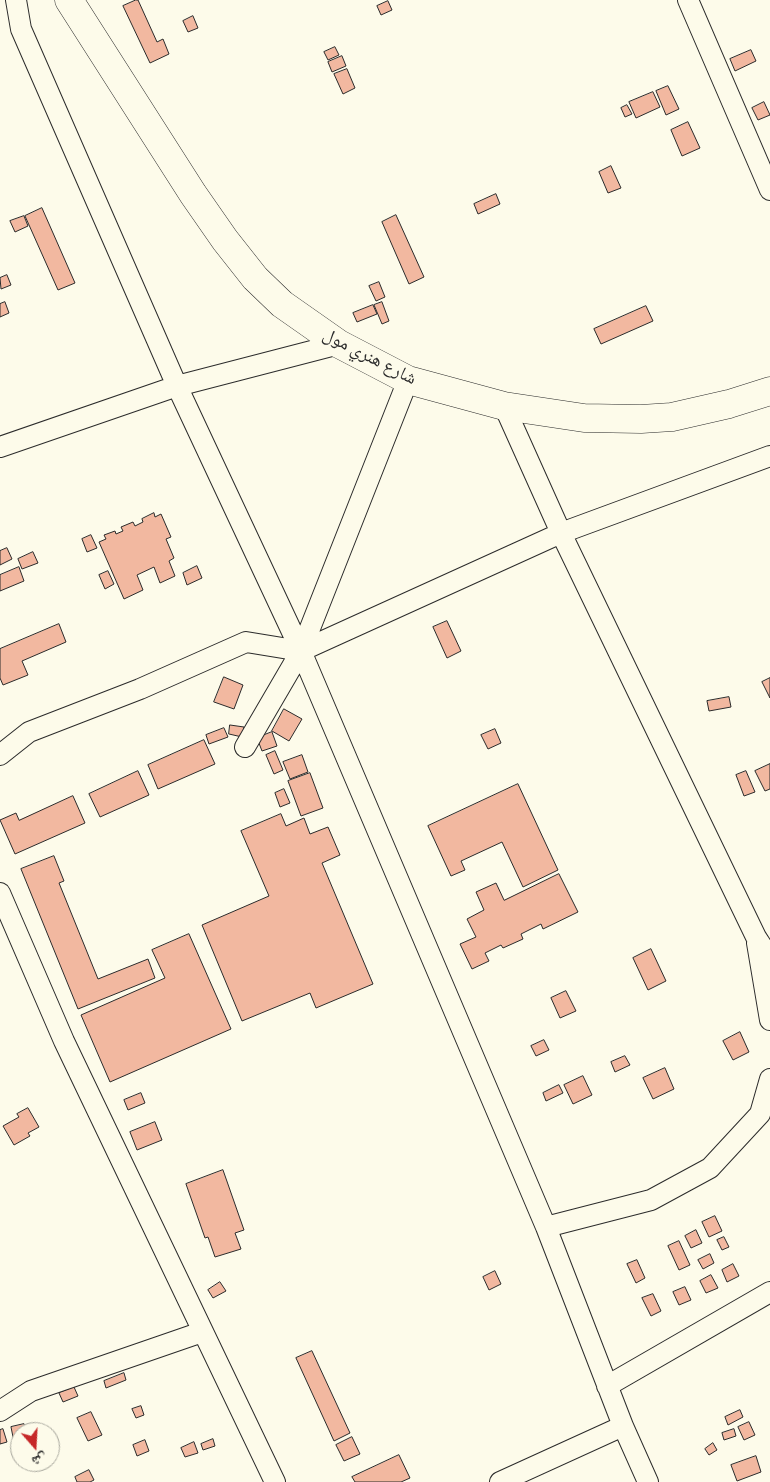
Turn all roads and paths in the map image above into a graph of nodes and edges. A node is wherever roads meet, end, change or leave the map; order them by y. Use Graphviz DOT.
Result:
graph roads {
  1 [pos="16,0"];
  2 [pos="69,0"];
  3 [pos="688,0"];
  4 [pos="770,190"];
  5 [pos="339,344"];
  6 [pos="408,380"];
  7 [pos="177,386"];
  8 [pos="770,391"];
  9 [pos="504,406"];
  10 [pos="0,447"];
  11 [pos="770,456"];
  12 [pos="560,533"];
  13 [pos="301,651"];
  14 [pos="246,746"];
  15 [pos="0,755"];
  16 [pos="0,892"];
  17 [pos="756,936"];
  18 [pos="770,959"];
  19 [pos="770,1020"];
  20 [pos="770,1080"];
  21 [pos="546,1227"];
  22 [pos="770,1292"];
  23 [pos="202,1332"];
  24 [pos="607,1386"];
  25 [pos="0,1410"];
  26 [pos="623,1426"];
  27 [pos="275,1482"];
  28 [pos="500,1482"];
  29 [pos="648,1482"];
  1 -- 7 [label="street"];
  2 -- 5 [label="highway, شارع هنري مول"];
  3 -- 4 [label="street"];
  5 -- 6 [label="highway, شارع هنري مول"];
  5 -- 7 [label="street"];
  6 -- 9 [label="highway, شارع هنري مول"];
  6 -- 13 [label="street"];
  7 -- 10 [label="street"];
  7 -- 13 [label="street"];
  8 -- 9 [label="highway, شارع هنري مول"];
  9 -- 12 [label="street"];
  11 -- 12 [label="street"];
  12 -- 13 [label="street"];
  12 -- 17 [label="street"];
  13 -- 14 [label="street"];
  13 -- 15 [label="street"];
  13 -- 21 [label="street"];
  16 -- 23 [label="street"];
  17 -- 18 [label="street"];
  17 -- 19 [label="street"];
  20 -- 21 [label="street"];
  21 -- 24 [label="street"];
  22 -- 24 [label="street"];
  23 -- 25 [label="street"];
  23 -- 27 [label="street"];
  24 -- 26 [label="street"];
  26 -- 28 [label="street"];
  26 -- 29 [label="street"];
}
